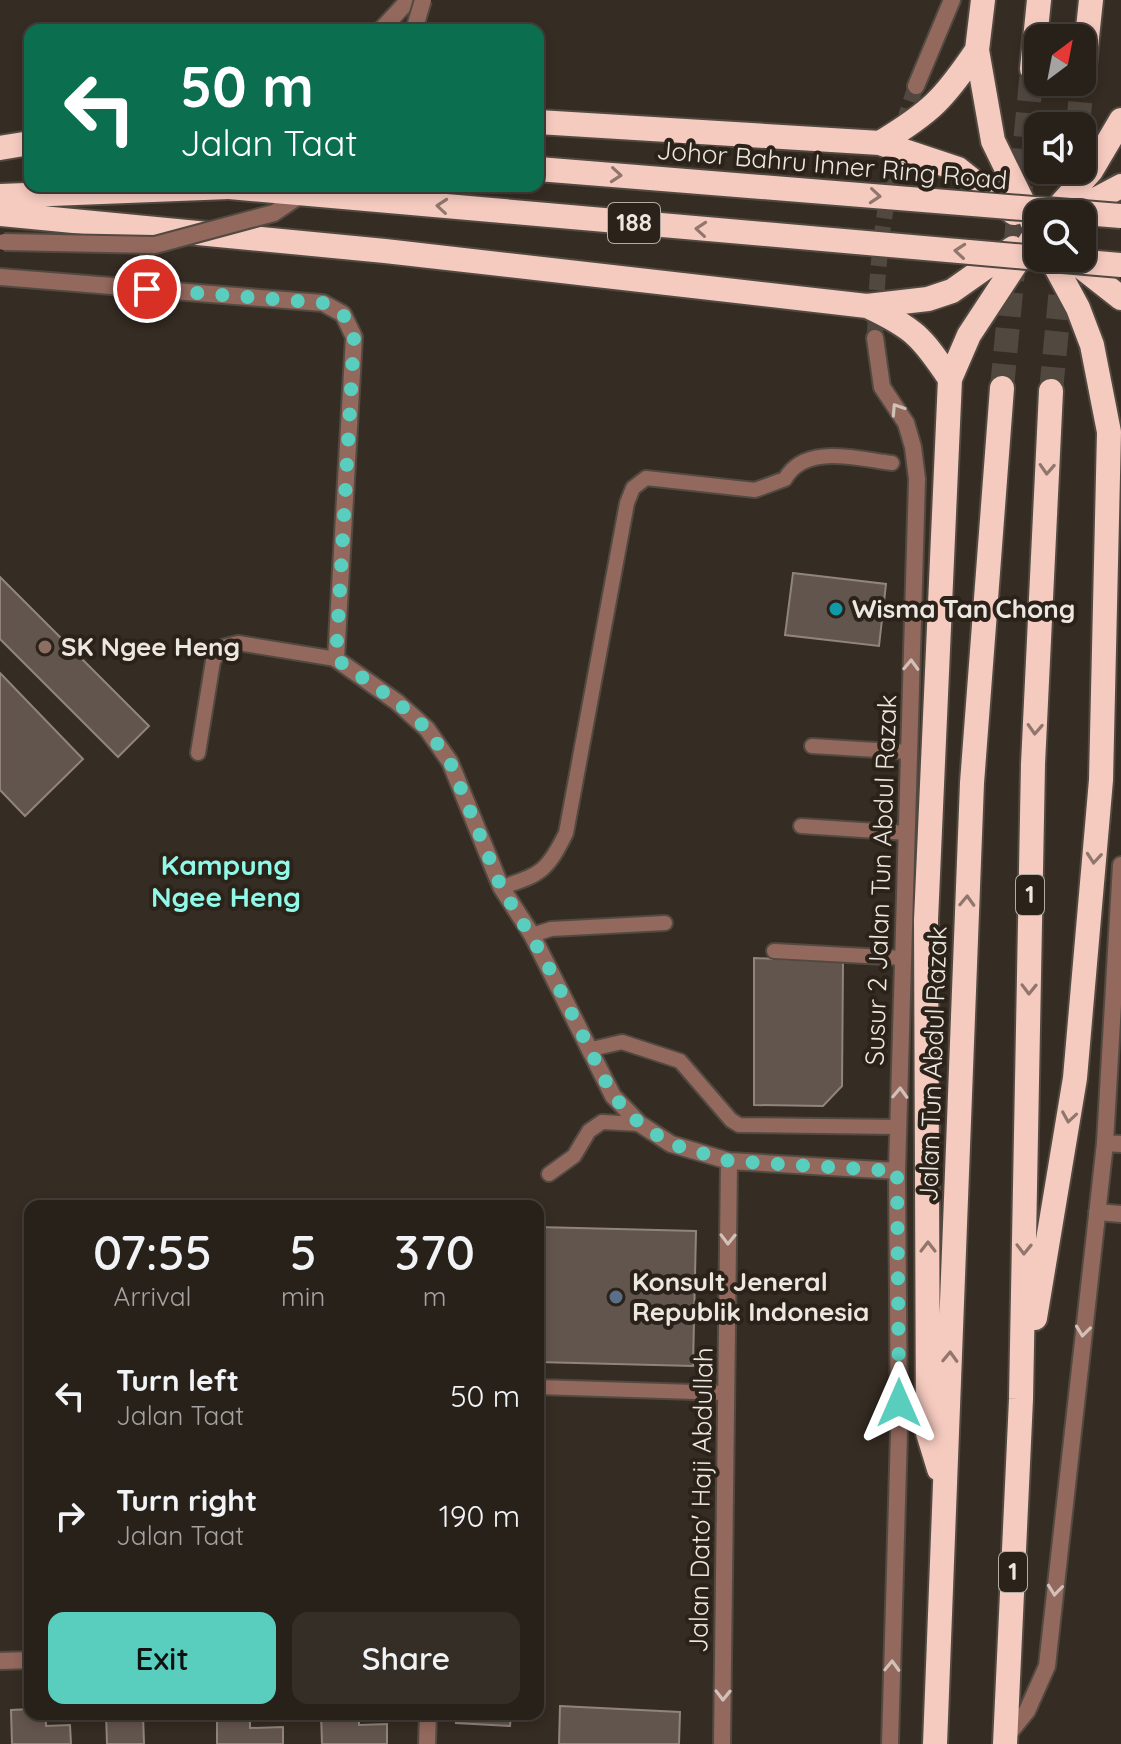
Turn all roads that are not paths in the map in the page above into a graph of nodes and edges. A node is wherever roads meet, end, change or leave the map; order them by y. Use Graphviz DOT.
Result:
graph roads {
  1 [pos="423,0"];
  2 [pos="952,0"];
  3 [pos="983,0"];
  4 [pos="1039,0"];
  5 [pos="1091,0"];
  6 [pos="406,2"];
  7 [pos="386,24"];
  8 [pos="414,24"];
  9 [pos="417,24"];
  10 [pos="1037,24"];
  11 [pos="1088,24"];
  12 [pos="977,50"];
  13 [pos="916,86"];
  14 [pos="1121,120"];
  15 [pos="544,122"];
  16 [pos="880,143"];
  17 [pos="24,146"];
  18 [pos="0,148"];
  19 [pos="544,169"];
  20 [pos="1121,186"];
  21 [pos="102,192"];
  22 [pos="286,192"];
  23 [pos="304,192"];
  24 [pos="0,196"];
  25 [pos="1025,200"];
  26 [pos="1065,200"];
  27 [pos="1094,200"];
  28 [pos="0,214"];
  29 [pos="1024,216"];
  30 [pos="1121,216"];
  31 [pos="1024,239"];
  32 [pos="2,242"];
  33 [pos="1024,252"];
  34 [pos="1024,257"];
  35 [pos="1096,263"];
  36 [pos="1121,265"];
  37 [pos="1059,272"];
  38 [pos="1088,272"];
  39 [pos="0,277"];
  40 [pos="1121,298"];
  41 [pos="867,306"];
  42 [pos="875,338"];
  43 [pos="950,379"];
  44 [pos="1002,388"];
  45 [pos="1051,391"];
  46 [pos="1115,424"];
  47 [pos="892,463"];
  48 [pos="336,659"];
  49 [pos="812,746"];
  50 [pos="909,752"];
  51 [pos="198,753"];
  52 [pos="801,826"];
  53 [pos="907,833"];
  54 [pos="1121,865"];
  55 [pos="501,887"];
  56 [pos="665,923"];
  57 [pos="532,935"];
  58 [pos="1119,940"];
  59 [pos="774,951"];
  60 [pos="903,958"];
  61 [pos="592,1049"];
  62 [pos="640,1124"];
  63 [pos="899,1127"];
  64 [pos="1113,1143"];
  65 [pos="729,1161"];
  66 [pos="897,1171"];
  67 [pos="549,1174"];
  68 [pos="1097,1212"];
  69 [pos="1121,1214"];
  70 [pos="544,1387"];
  71 [pos="726,1393"];
  72 [pos="1021,1399"];
  73 [pos="899,1432"];
  74 [pos="928,1433"];
  75 [pos="945,1491"];
  76 [pos="24,1660"];
  77 [pos="0,1661"];
  78 [pos="428,1720"];
  79 [pos="1005,1741"];
  80 [pos="427,1744"];
  81 [pos="722,1744"];
  82 [pos="890,1744"];
  83 [pos="935,1744"];
  1 -- 9 [label="street, bridge"];
  2 -- 13 [label="street"];
  3 -- 12 [label="highway"];
  4 -- 10 [label="highway"];
  5 -- 11 [label="highway"];
  6 -- 7 [label="street"];
  6 -- 8 [label="street"];
  12 -- 16 [label="highway"];
  12 -- 25 [label="highway"];
  14 -- 26 [label="highway"];
  15 -- 16 [label="highway"];
  16 -- 29 [label="highway"];
  17 -- 18 [label="highway"];
  19 -- 30 [label="highway, Johor Bahru Inner Ring Road / 188, one-way, bridge"];
  20 -- 27 [label="highway"];
  21 -- 24 [label="highway, 188"];
  34 -- 22 [label="highway, 188, one-way, bridge"];
  23 -- 32 [label="street, bridge"];
  28 -- 41 [label="highway"];
  31 -- 41 [label="highway"];
  33 -- 43 [label="highway"];
  35 -- 36 [label="highway, 188, bridge"];
  37 -- 46 [label="highway"];
  38 -- 40 [label="highway"];
  39 -- 48 [label="street"];
  41 -- 43 [label="highway"];
  50 -- 42 [label="street, Susur 2 Jalan Tun Abdul Razak, one-way"];
  74 -- 43 [label="highway, one-way"];
  75 -- 44 [label="highway, Jalan Tun Abdul Razak, one-way"];
  45 -- 72 [label="highway, 1, one-way"];
  46 -- 72 [label="highway, one-way"];
  47 -- 55 [label="lane"];
  48 -- 51 [label="lane"];
  48 -- 55 [label="street"];
  49 -- 50 [label="lane"];
  50 -- 53 [label="street, Susur 2 Jalan Tun Abdul Razak"];
  52 -- 53 [label="lane"];
  53 -- 60 [label="street, Susur 2 Jalan Tun Abdul Razak"];
  54 -- 58 [label="street"];
  55 -- 57 [label="street"];
  56 -- 57 [label="lane"];
  57 -- 61 [label="street"];
  58 -- 64 [label="street"];
  59 -- 60 [label="lane"];
  63 -- 60 [label="street, Susur 2 Jalan Tun Abdul Razak, one-way"];
  61 -- 62 [label="street"];
  61 -- 63 [label="lane"];
  62 -- 65 [label="street"];
  62 -- 67 [label="lane"];
  63 -- 66 [label="street, Susur 2 Jalan Tun Abdul Razak"];
  64 -- 68 [label="street"];
  65 -- 66 [label="street"];
  65 -- 71 [label="street, Jalan Dato' Haji Abdullah, one-way"];
  66 -- 73 [label="street, Susur 2 Jalan Tun Abdul Razak"];
  68 -- 69 [label="street"];
  68 -- 79 [label="street, one-way"];
  70 -- 71 [label="lane"];
  71 -- 81 [label="street, Jalan Dato' Haji Abdullah, one-way"];
  72 -- 79 [label="highway, 1"];
  73 -- 74 [label="street"];
  82 -- 73 [label="street, Susur 2 Jalan Tun Abdul Razak, one-way"];
  74 -- 75 [label="highway"];
  75 -- 83 [label="highway, Jalan Tun Abdul Razak"];
  76 -- 77 [label="street"];
  78 -- 80 [label="street"];
}
